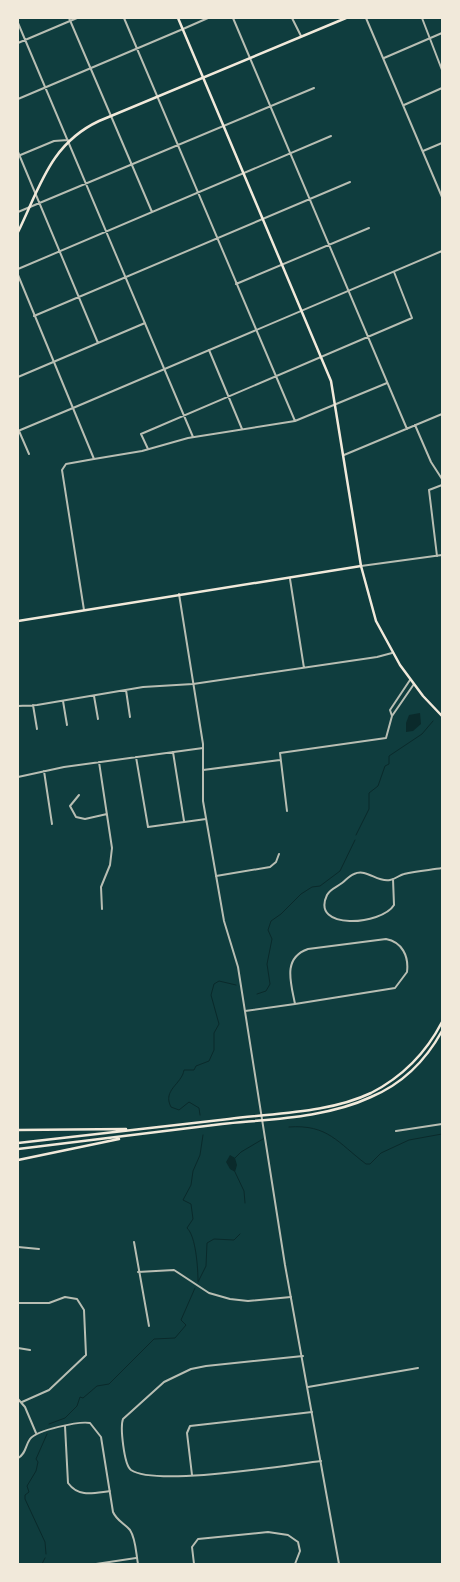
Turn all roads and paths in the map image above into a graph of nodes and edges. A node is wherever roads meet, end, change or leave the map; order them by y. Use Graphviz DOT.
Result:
graph roads {
  1 [pos="77,18"];
  2 [pos="124,18"];
  3 [pos="178,18"];
  4 [pos="208,18"];
  5 [pos="232,18"];
  6 [pos="292,18"];
  7 [pos="346,18"];
  8 [pos="366,18"];
  9 [pos="422,18"];
  10 [pos="70,19"];
  11 [pos="18,23"];
  12 [pos="183,29"];
  13 [pos="442,33"];
  14 [pos="301,36"];
  15 [pos="430,39"];
  16 [pos="25,40"];
  17 [pos="18,43"];
  18 [pos="137,48"];
  19 [pos="250,58"];
  20 [pos="384,58"];
  21 [pos="90,68"];
  22 [pos="442,70"];
  23 [pos="204,77"];
  24 [pos="45,87"];
  25 [pos="314,88"];
  26 [pos="442,88"];
  27 [pos="158,97"];
  28 [pos="18,99"];
  29 [pos="270,106"];
  30 [pos="404,106"];
  31 [pos="111,116"];
  32 [pos="224,126"];
  33 [pos="331,136"];
  34 [pos="68,140"];
  35 [pos="442,143"];
  36 [pos="178,145"];
  37 [pos="423,151"];
  38 [pos="18,152"];
  39 [pos="290,153"];
  40 [pos="18,156"];
  41 [pos="132,165"];
  42 [pos="244,173"];
  43 [pos="350,182"];
  44 [pos="86,184"];
  45 [pos="198,192"];
  46 [pos="36,195"];
  47 [pos="442,197"];
  48 [pos="309,199"];
  49 [pos="39,203"];
  50 [pos="30,207"];
  51 [pos="18,212"];
  52 [pos="152,212"];
  53 [pos="263,219"];
  54 [pos="369,228"];
  55 [pos="106,231"];
  56 [pos="18,232"];
  57 [pos="217,238"];
  58 [pos="329,245"];
  59 [pos="60,250"];
  60 [pos="442,251"];
  61 [pos="283,265"];
  62 [pos="18,269"];
  63 [pos="394,272"];
  64 [pos="18,276"];
  65 [pos="125,277"];
  66 [pos="236,284"];
  67 [pos="348,291"];
  68 [pos="79,297"];
  69 [pos="302,311"];
  70 [pos="34,316"];
  71 [pos="145,322"];
  72 [pos="256,331"];
  73 [pos="368,337"];
  74 [pos="98,343"];
  75 [pos="209,350"];
  76 [pos="322,357"];
  77 [pos="53,362"];
  78 [pos="164,369"];
  79 [pos="276,376"];
  80 [pos="18,377"];
  81 [pos="388,383"];
  82 [pos="228,396"];
  83 [pos="336,406"];
  84 [pos="73,408"];
  85 [pos="442,414"];
  86 [pos="184,415"];
  87 [pos="295,421"];
  88 [pos="415,426"];
  89 [pos="407,429"];
  90 [pos="242,430"];
  91 [pos="18,431"];
  92 [pos="193,437"];
  93 [pos="148,449"];
  94 [pos="29,454"];
  95 [pos="344,456"];
  96 [pos="94,459"];
  97 [pos="442,478"];
  98 [pos="442,485"];
  99 [pos="442,555"];
  100 [pos="437,556"];
  101 [pos="361,566"];
  102 [pos="290,578"];
  103 [pos="179,594"];
  104 [pos="84,610"];
  105 [pos="18,621"];
  106 [pos="392,652"];
  107 [pos="304,668"];
  108 [pos="410,679"];
  109 [pos="193,684"];
  110 [pos="414,684"];
  111 [pos="126,690"];
  112 [pos="94,696"];
  113 [pos="63,700"];
  114 [pos="33,705"];
  115 [pos="18,706"];
  116 [pos="392,716"];
  117 [pos="442,716"];
  118 [pos="130,717"];
  119 [pos="98,719"];
  120 [pos="67,725"];
  121 [pos="37,728"];
  122 [pos="203,748"];
  123 [pos="173,752"];
  124 [pos="136,756"];
  125 [pos="280,760"];
  126 [pos="99,762"];
  127 [pos="203,770"];
  128 [pos="44,771"];
  129 [pos="18,777"];
  130 [pos="79,795"];
  131 [pos="287,811"];
  132 [pos="107,814"];
  133 [pos="206,819"];
  134 [pos="184,821"];
  135 [pos="52,824"];
  136 [pos="279,854"];
  137 [pos="442,868"];
  138 [pos="216,876"];
  139 [pos="393,879"];
  140 [pos="102,909"];
  141 [pos="294,1004"];
  142 [pos="245,1011"];
  143 [pos="442,1022"];
  144 [pos="442,1031"];
  145 [pos="442,1124"];
  146 [pos="142,1128"];
  147 [pos="18,1130"];
  148 [pos="396,1131"];
  149 [pos="128,1136"];
  150 [pos="18,1143"];
  151 [pos="18,1149"];
  152 [pos="18,1160"];
  153 [pos="134,1242"];
  154 [pos="18,1247"];
  155 [pos="39,1249"];
  156 [pos="138,1272"];
  157 [pos="291,1297"];
  158 [pos="18,1303"];
  159 [pos="149,1326"];
  160 [pos="18,1348"];
  161 [pos="30,1350"];
  162 [pos="302,1356"];
  163 [pos="418,1368"];
  164 [pos="308,1387"];
  165 [pos="19,1401"];
  166 [pos="312,1412"];
  167 [pos="65,1426"];
  168 [pos="36,1433"];
  169 [pos="18,1458"];
  170 [pos="321,1461"];
  171 [pos="192,1475"];
  172 [pos="110,1491"];
  173 [pos="137,1557"];
  174 [pos="96,1564"];
  175 [pos="138,1564"];
  176 [pos="194,1564"];
  177 [pos="295,1564"];
  178 [pos="339,1564"];
  1 -- 10 [label="street"];
  2 -- 18 [label="street"];
  3 -- 12 [label="main road"];
  4 -- 12 [label="street"];
  5 -- 19 [label="street"];
  6 -- 14 [label="street"];
  7 -- 14 [label="main road"];
  8 -- 20 [label="street"];
  9 -- 15 [label="street"];
  10 -- 16 [label="street"];
  10 -- 21 [label="street"];
  11 -- 16 [label="street"];
  12 -- 18 [label="street"];
  12 -- 23 [label="main road"];
  13 -- 15 [label="street"];
  14 -- 19 [label="main road"];
  15 -- 20 [label="street"];
  15 -- 22 [label="street"];
  16 -- 17 [label="street"];
  16 -- 24 [label="street"];
  18 -- 21 [label="street"];
  18 -- 27 [label="street"];
  19 -- 23 [label="main road"];
  19 -- 29 [label="street"];
  20 -- 30 [label="street"];
  21 -- 24 [label="street"];
  21 -- 31 [label="street"];
  23 -- 27 [label="main road"];
  23 -- 32 [label="main road"];
  24 -- 28 [label="street"];
  24 -- 34 [label="street"];
  25 -- 29 [label="street"];
  26 -- 30 [label="street"];
  27 -- 31 [label="main road"];
  27 -- 36 [label="street"];
  29 -- 32 [label="street"];
  29 -- 39 [label="street"];
  30 -- 37 [label="street"];
  31 -- 34 [label="main road"];
  31 -- 41 [label="street"];
  32 -- 36 [label="street"];
  32 -- 42 [label="main road"];
  33 -- 39 [label="street"];
  34 -- 40 [label="street"];
  34 -- 44 [label="street"];
  34 -- 46 [label="main road"];
  35 -- 37 [label="street"];
  36 -- 41 [label="street"];
  36 -- 45 [label="street"];
  37 -- 47 [label="street"];
  38 -- 40 [label="street"];
  39 -- 42 [label="street"];
  39 -- 48 [label="street"];
  40 -- 46 [label="street"];
  41 -- 44 [label="street"];
  41 -- 52 [label="street"];
  42 -- 45 [label="street"];
  42 -- 53 [label="main road"];
  43 -- 48 [label="street"];
  44 -- 49 [label="street"];
  44 -- 55 [label="street"];
  45 -- 52 [label="street"];
  45 -- 57 [label="street"];
  46 -- 49 [label="street"];
  46 -- 50 [label="main road"];
  48 -- 53 [label="street"];
  48 -- 58 [label="street"];
  49 -- 50 [label="street"];
  49 -- 59 [label="street"];
  50 -- 51 [label="street"];
  50 -- 56 [label="main road"];
  52 -- 55 [label="street"];
  53 -- 57 [label="street"];
  53 -- 61 [label="main road"];
  54 -- 58 [label="street"];
  55 -- 59 [label="street"];
  55 -- 65 [label="street"];
  57 -- 65 [label="street"];
  57 -- 66 [label="street"];
  58 -- 61 [label="street"];
  58 -- 67 [label="street"];
  59 -- 62 [label="street"];
  59 -- 68 [label="street"];
  60 -- 63 [label="street"];
  61 -- 66 [label="street"];
  61 -- 69 [label="main road"];
  63 -- 67 [label="street"];
  63 -- 73 [label="street"];
  64 -- 70 [label="street"];
  65 -- 68 [label="street"];
  65 -- 71 [label="street"];
  66 -- 72 [label="street"];
  67 -- 69 [label="street"];
  67 -- 73 [label="street"];
  68 -- 70 [label="street"];
  68 -- 74 [label="street"];
  69 -- 72 [label="street"];
  69 -- 76 [label="main road"];
  70 -- 77 [label="street"];
  71 -- 74 [label="street"];
  71 -- 78 [label="street"];
  72 -- 75 [label="street"];
  72 -- 79 [label="street"];
  73 -- 76 [label="street"];
  73 -- 81 [label="street"];
  74 -- 77 [label="street"];
  75 -- 78 [label="street"];
  75 -- 82 [label="street"];
  76 -- 79 [label="street"];
  76 -- 83 [label="main road"];
  77 -- 80 [label="street"];
  77 -- 84 [label="street"];
  78 -- 84 [label="street"];
  78 -- 86 [label="street"];
  79 -- 82 [label="street"];
  79 -- 87 [label="street"];
  81 -- 83 [label="street"];
  81 -- 89 [label="street"];
  82 -- 86 [label="street"];
  82 -- 90 [label="street"];
  83 -- 87 [label="street"];
  83 -- 95 [label="main road"];
  84 -- 91 [label="street"];
  84 -- 96 [label="street"];
  85 -- 88 [label="street"];
  86 -- 92 [label="street"];
  86 -- 93 [label="street"];
  87 -- 90 [label="street"];
  88 -- 89 [label="street"];
  88 -- 97 [label="street"];
  89 -- 95 [label="street"];
  90 -- 92 [label="street"];
  91 -- 94 [label="street"];
  92 -- 93 [label="street"];
  93 -- 96 [label="street"];
  95 -- 101 [label="main road"];
  96 -- 104 [label="street"];
  98 -- 100 [label="street"];
  99 -- 100 [label="street"];
  100 -- 101 [label="street"];
  101 -- 102 [label="main road"];
  101 -- 106 [label="main road"];
  102 -- 103 [label="main road"];
  102 -- 107 [label="street"];
  103 -- 104 [label="main road"];
  103 -- 109 [label="street"];
  104 -- 105 [label="main road"];
  106 -- 107 [label="street"];
  106 -- 108 [label="main road"];
  107 -- 109 [label="street"];
  108 -- 110 [label="main road"];
  108 -- 116 [label="street"];
  109 -- 111 [label="street"];
  109 -- 122 [label="street"];
  110 -- 116 [label="street"];
  110 -- 117 [label="main road"];
  111 -- 112 [label="street"];
  111 -- 118 [label="street"];
  112 -- 113 [label="street"];
  112 -- 119 [label="street"];
  113 -- 114 [label="street"];
  113 -- 120 [label="street"];
  114 -- 115 [label="street"];
  114 -- 121 [label="street"];
  116 -- 125 [label="street"];
  122 -- 123 [label="street"];
  122 -- 127 [label="street"];
  123 -- 124 [label="street"];
  123 -- 134 [label="street"];
  124 -- 126 [label="street"];
  124 -- 134 [label="street"];
  125 -- 127 [label="street"];
  125 -- 131 [label="street"];
  126 -- 128 [label="street"];
  126 -- 132 [label="street"];
  127 -- 133 [label="street"];
  128 -- 129 [label="street"];
  128 -- 135 [label="street"];
  130 -- 132 [label="street"];
  132 -- 140 [label="street"];
  133 -- 134 [label="street"];
  133 -- 138 [label="street"];
  136 -- 138 [label="street"];
  137 -- 139 [label="street"];
  138 -- 142 [label="street"];
  139 -- 139 [label="street"];
  141 -- 141 [label="street"];
  141 -- 142 [label="street"];
  142 -- 157 [label="street"];
  143 -- 146 [label="main road"];
  144 -- 149 [label="main road"];
  145 -- 148 [label="street"];
  146 -- 147 [label="main road"];
  146 -- 150 [label="main road"];
  149 -- 151 [label="main road"];
  149 -- 152 [label="main road"];
  153 -- 156 [label="street"];
  154 -- 155 [label="street"];
  156 -- 157 [label="street"];
  156 -- 159 [label="street"];
  157 -- 162 [label="street"];
  158 -- 165 [label="street"];
  160 -- 161 [label="street"];
  162 -- 164 [label="street"];
  162 -- 171 [label="street"];
  163 -- 164 [label="street"];
  164 -- 166 [label="street"];
  165 -- 168 [label="street"];
  166 -- 170 [label="street"];
  166 -- 171 [label="street"];
  167 -- 168 [label="street"];
  167 -- 172 [label="street"];
  167 -- 172 [label="street"];
  168 -- 169 [label="street"];
  170 -- 171 [label="street"];
  170 -- 178 [label="street"];
  172 -- 173 [label="street"];
  173 -- 174 [label="street"];
  173 -- 175 [label="street"];
  176 -- 177 [label="street"];
}
